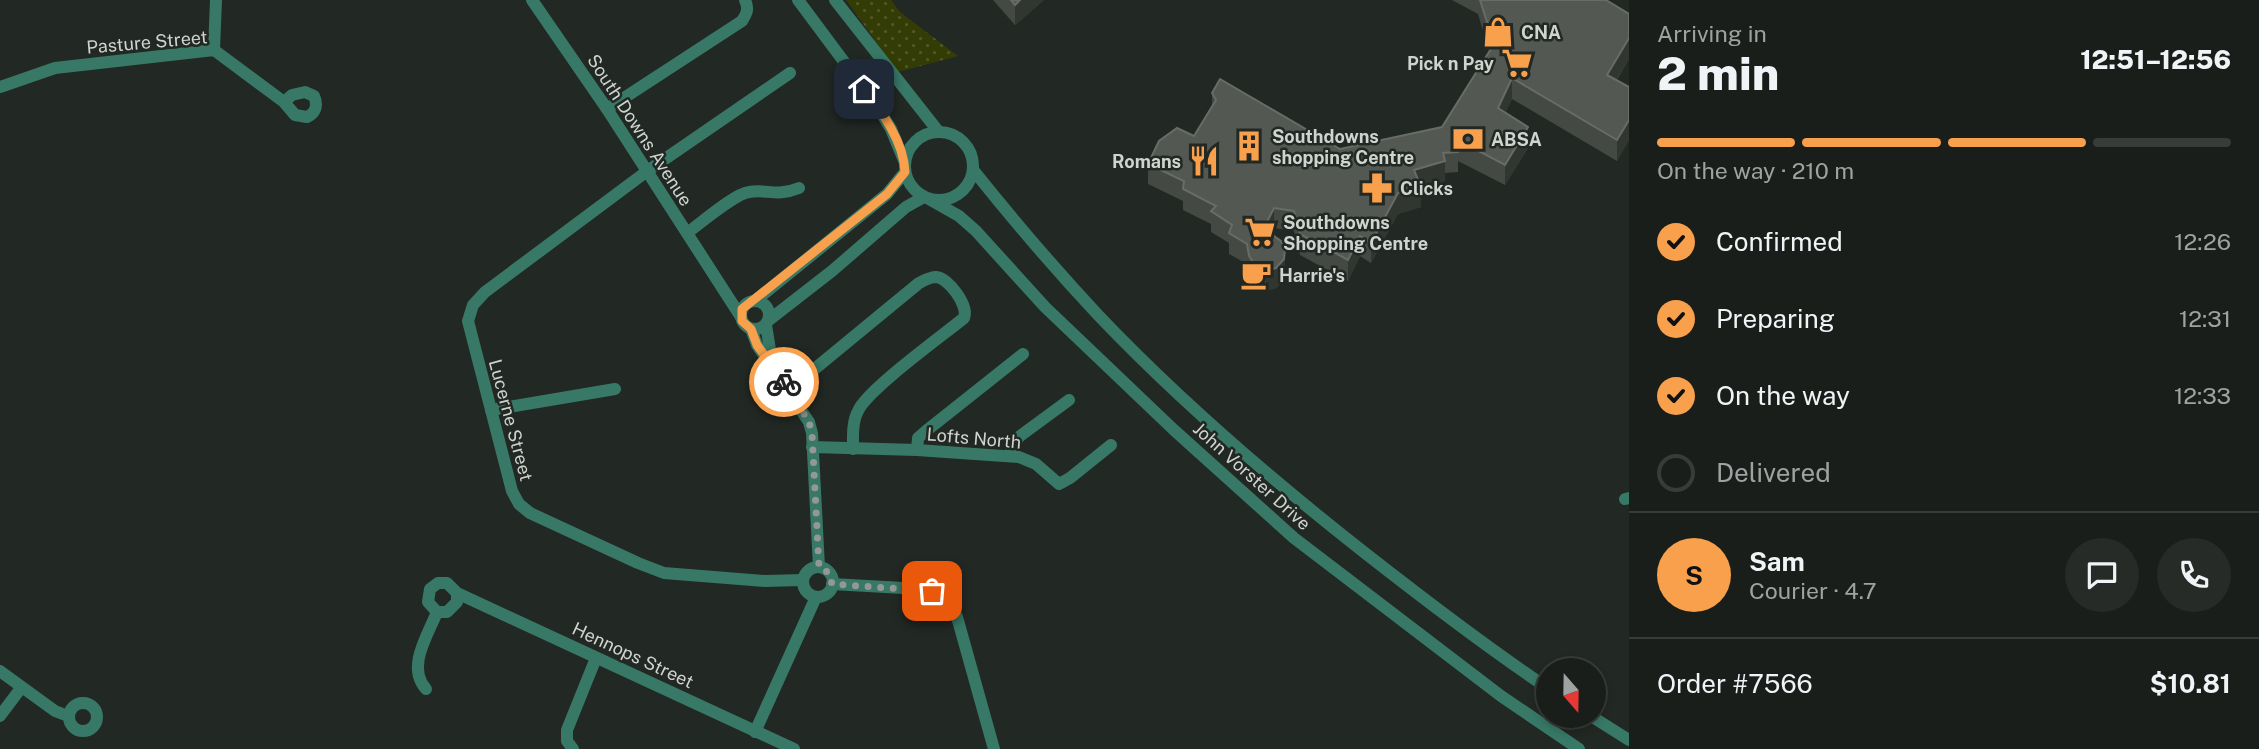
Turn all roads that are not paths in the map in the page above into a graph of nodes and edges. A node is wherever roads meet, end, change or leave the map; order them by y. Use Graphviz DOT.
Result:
graph roads {
  1 [pos="216,0"];
  2 [pos="531,0"];
  3 [pos="745,0"];
  4 [pos="798,0"];
  5 [pos="835,0"];
  6 [pos="214,50"];
  7 [pos="790,73"];
  8 [pos="0,87"];
  9 [pos="284,102"];
  10 [pos="607,109"];
  11 [pos="938,131"];
  12 [pos="905,168"];
  13 [pos="974,171"];
  14 [pos="646,172"];
  15 [pos="799,188"];
  16 [pos="927,198"];
  17 [pos="687,233"];
  18 [pos="816,251"];
  19 [pos="832,271"];
  20 [pos="717,282"];
  21 [pos="751,302"];
  22 [pos="741,317"];
  23 [pos="767,323"];
  24 [pos="751,329"];
  25 [pos="1023,354"];
  26 [pos="774,367"];
  27 [pos="615,389"];
  28 [pos="789,390"];
  29 [pos="1069,400"];
  30 [pos="491,410"];
  31 [pos="1111,445"];
  32 [pos="812,447"];
  33 [pos="853,449"];
  34 [pos="917,450"];
  35 [pos="1009,456"];
  36 [pos="819,567"];
  37 [pos="803,580"];
  38 [pos="832,584"];
  39 [pos="457,593"];
  40 [pos="816,597"];
  41 [pos="437,612"];
  42 [pos="596,658"];
  43 [pos="0,671"];
  44 [pos="1536,680"];
  45 [pos="21,688"];
  46 [pos="426,689"];
  47 [pos="0,716"];
  48 [pos="68,716"];
  49 [pos="1606,725"];
  50 [pos="755,732"];
  51 [pos="1629,740"];
  52 [pos="573,749"];
  53 [pos="794,749"];
  54 [pos="994,749"];
  55 [pos="1579,749"];
  1 -- 6 [label="street"];
  2 -- 10 [label="street, South Downs Avenue"];
  3 -- 10 [label="street"];
  4 -- 12 [label="street"];
  5 -- 11 [label="street"];
  6 -- 8 [label="street, Pasture Street"];
  6 -- 9 [label="street, Pasture Street"];
  7 -- 14 [label="street, Lucerne Street"];
  10 -- 14 [label="street, South Downs Avenue"];
  11 -- 12 [label="street"];
  11 -- 13 [label="street"];
  12 -- 16 [label="street"];
  12 -- 18 [label="street"];
  13 -- 16 [label="street"];
  13 -- 44 [label="street, John Vorster Drive"];
  14 -- 17 [label="street, South Downs Avenue"];
  14 -- 30 [label="street, Lucerne Street"];
  15 -- 17 [label="street"];
  16 -- 19 [label="street"];
  16 -- 55 [label="street, John Vorster Drive"];
  17 -- 20 [label="street, South Downs Avenue"];
  18 -- 19 [label="street"];
  18 -- 21 [label="street"];
  19 -- 23 [label="street"];
  20 -- 21 [label="street, South Downs Avenue"];
  20 -- 22 [label="street, South Downs Avenue"];
  21 -- 22 [label="street"];
  21 -- 23 [label="street"];
  22 -- 24 [label="street"];
  23 -- 24 [label="street"];
  23 -- 26 [label="street"];
  24 -- 26 [label="street"];
  25 -- 34 [label="street"];
  26 -- 28 [label="street"];
  27 -- 30 [label="street"];
  28 -- 32 [label="street"];
  28 -- 33 [label="street"];
  29 -- 35 [label="street"];
  30 -- 37 [label="street, Lucerne Street"];
  31 -- 35 [label="street, Lofts North"];
  32 -- 33 [label="street, Lofts North"];
  32 -- 36 [label="street"];
  33 -- 34 [label="street, Lofts North"];
  34 -- 35 [label="street, Lofts North"];
  36 -- 37 [label="street"];
  36 -- 38 [label="street"];
  37 -- 40 [label="street"];
  38 -- 40 [label="street"];
  38 -- 54 [label="street"];
  39 -- 41 [label="street"];
  39 -- 41 [label="street, Hennops Street"];
  39 -- 42 [label="street, Hennops Street"];
  40 -- 50 [label="street"];
  41 -- 46 [label="street"];
  42 -- 50 [label="street, Hennops Street"];
  42 -- 52 [label="street"];
  43 -- 45 [label="street"];
  45 -- 47 [label="street"];
  45 -- 48 [label="street"];
  49 -- 51 [label="street"];
  50 -- 53 [label="street, Hennops Street"];
}
